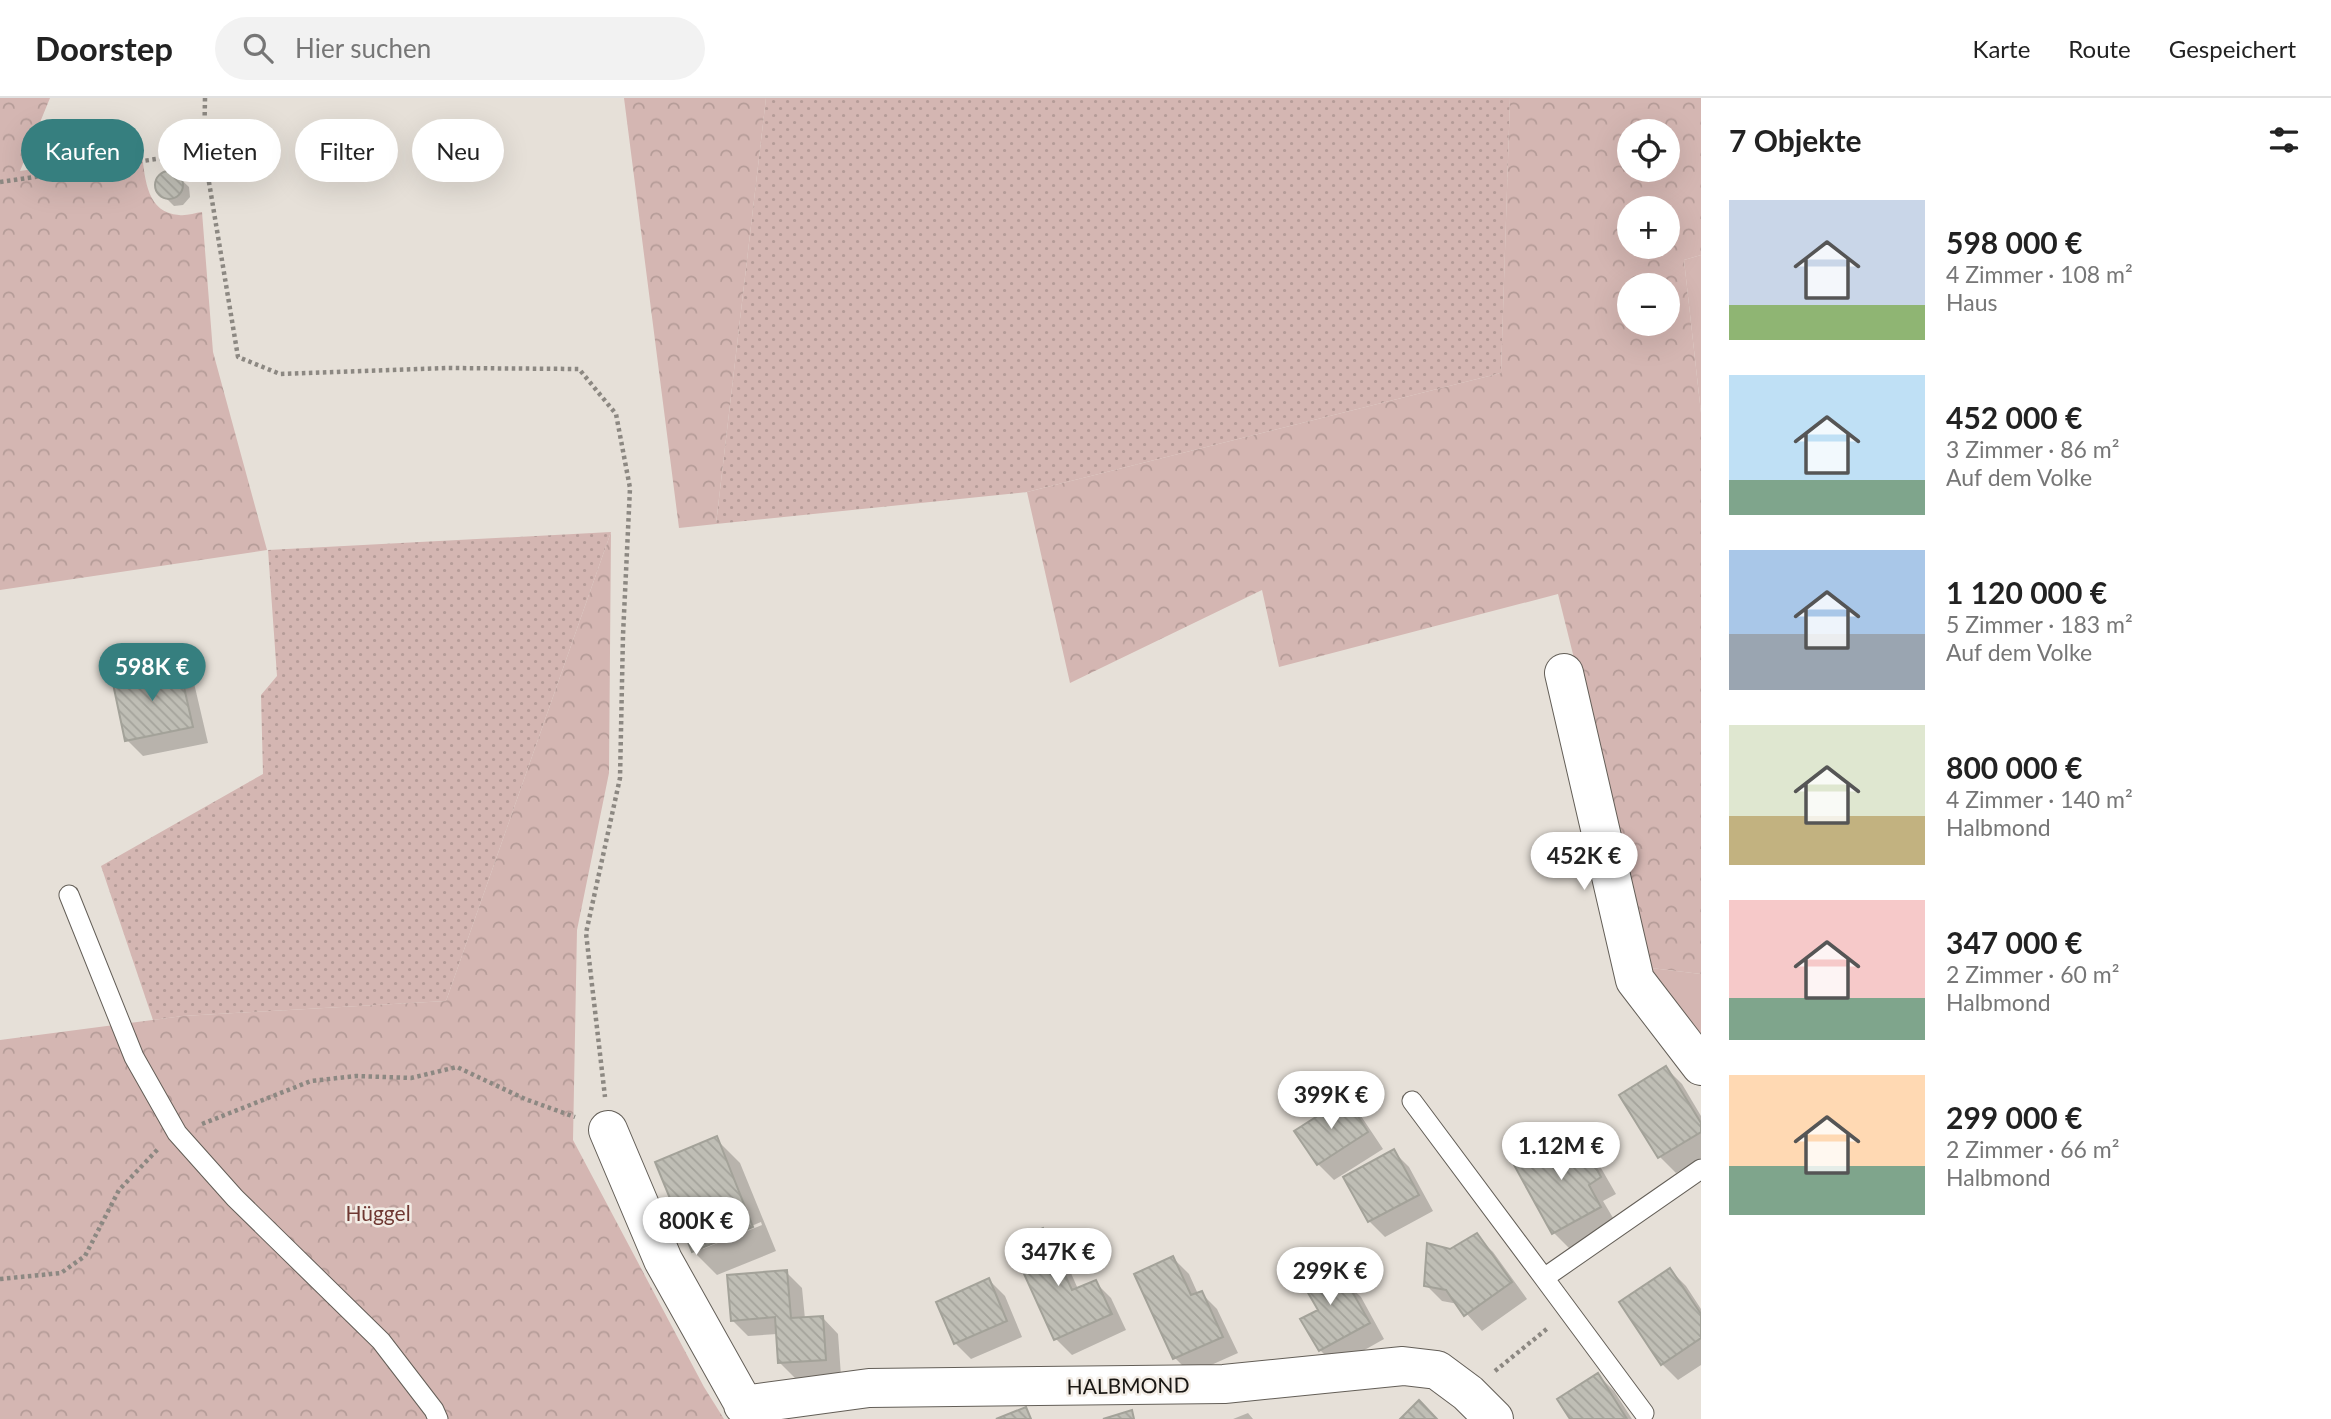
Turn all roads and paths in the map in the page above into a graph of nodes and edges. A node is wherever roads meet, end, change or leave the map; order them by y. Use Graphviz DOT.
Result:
graph roads {
  1 [pos="205,98"];
  2 [pos="205,119"];
  3 [pos="158,159"];
  4 [pos="0,182"];
  5 [pos="209,182"];
  6 [pos="1564,673"];
  7 [pos="69,895"];
  8 [pos="1701,1066"];
  9 [pos="1412,1101"];
  10 [pos="608,1129"];
  11 [pos="177,1133"];
  12 [pos="1701,1169"];
  13 [pos="1544,1278"];
  14 [pos="0,1279"];
  15 [pos="1569,1311"];
  16 [pos="1481,1406"];
  17 [pos="748,1412"];
  18 [pos="1644,1413"];
  19 [pos="438,1419"];
  1 -- 2 [label="path"];
  3 -- 4 [label="path"];
  5 -- 10 [label="path"];
  6 -- 8 [label="street"];
  7 -- 11 [label="lane"];
  9 -- 13 [label="lane"];
  10 -- 11 [label="path"];
  10 -- 17 [label="street, HALBMOND"];
  11 -- 14 [label="path"];
  11 -- 19 [label="lane"];
  12 -- 13 [label="lane"];
  13 -- 15 [label="lane"];
  15 -- 16 [label="path"];
  15 -- 18 [label="lane"];
  16 -- 17 [label="street, HALBMOND"];
}
